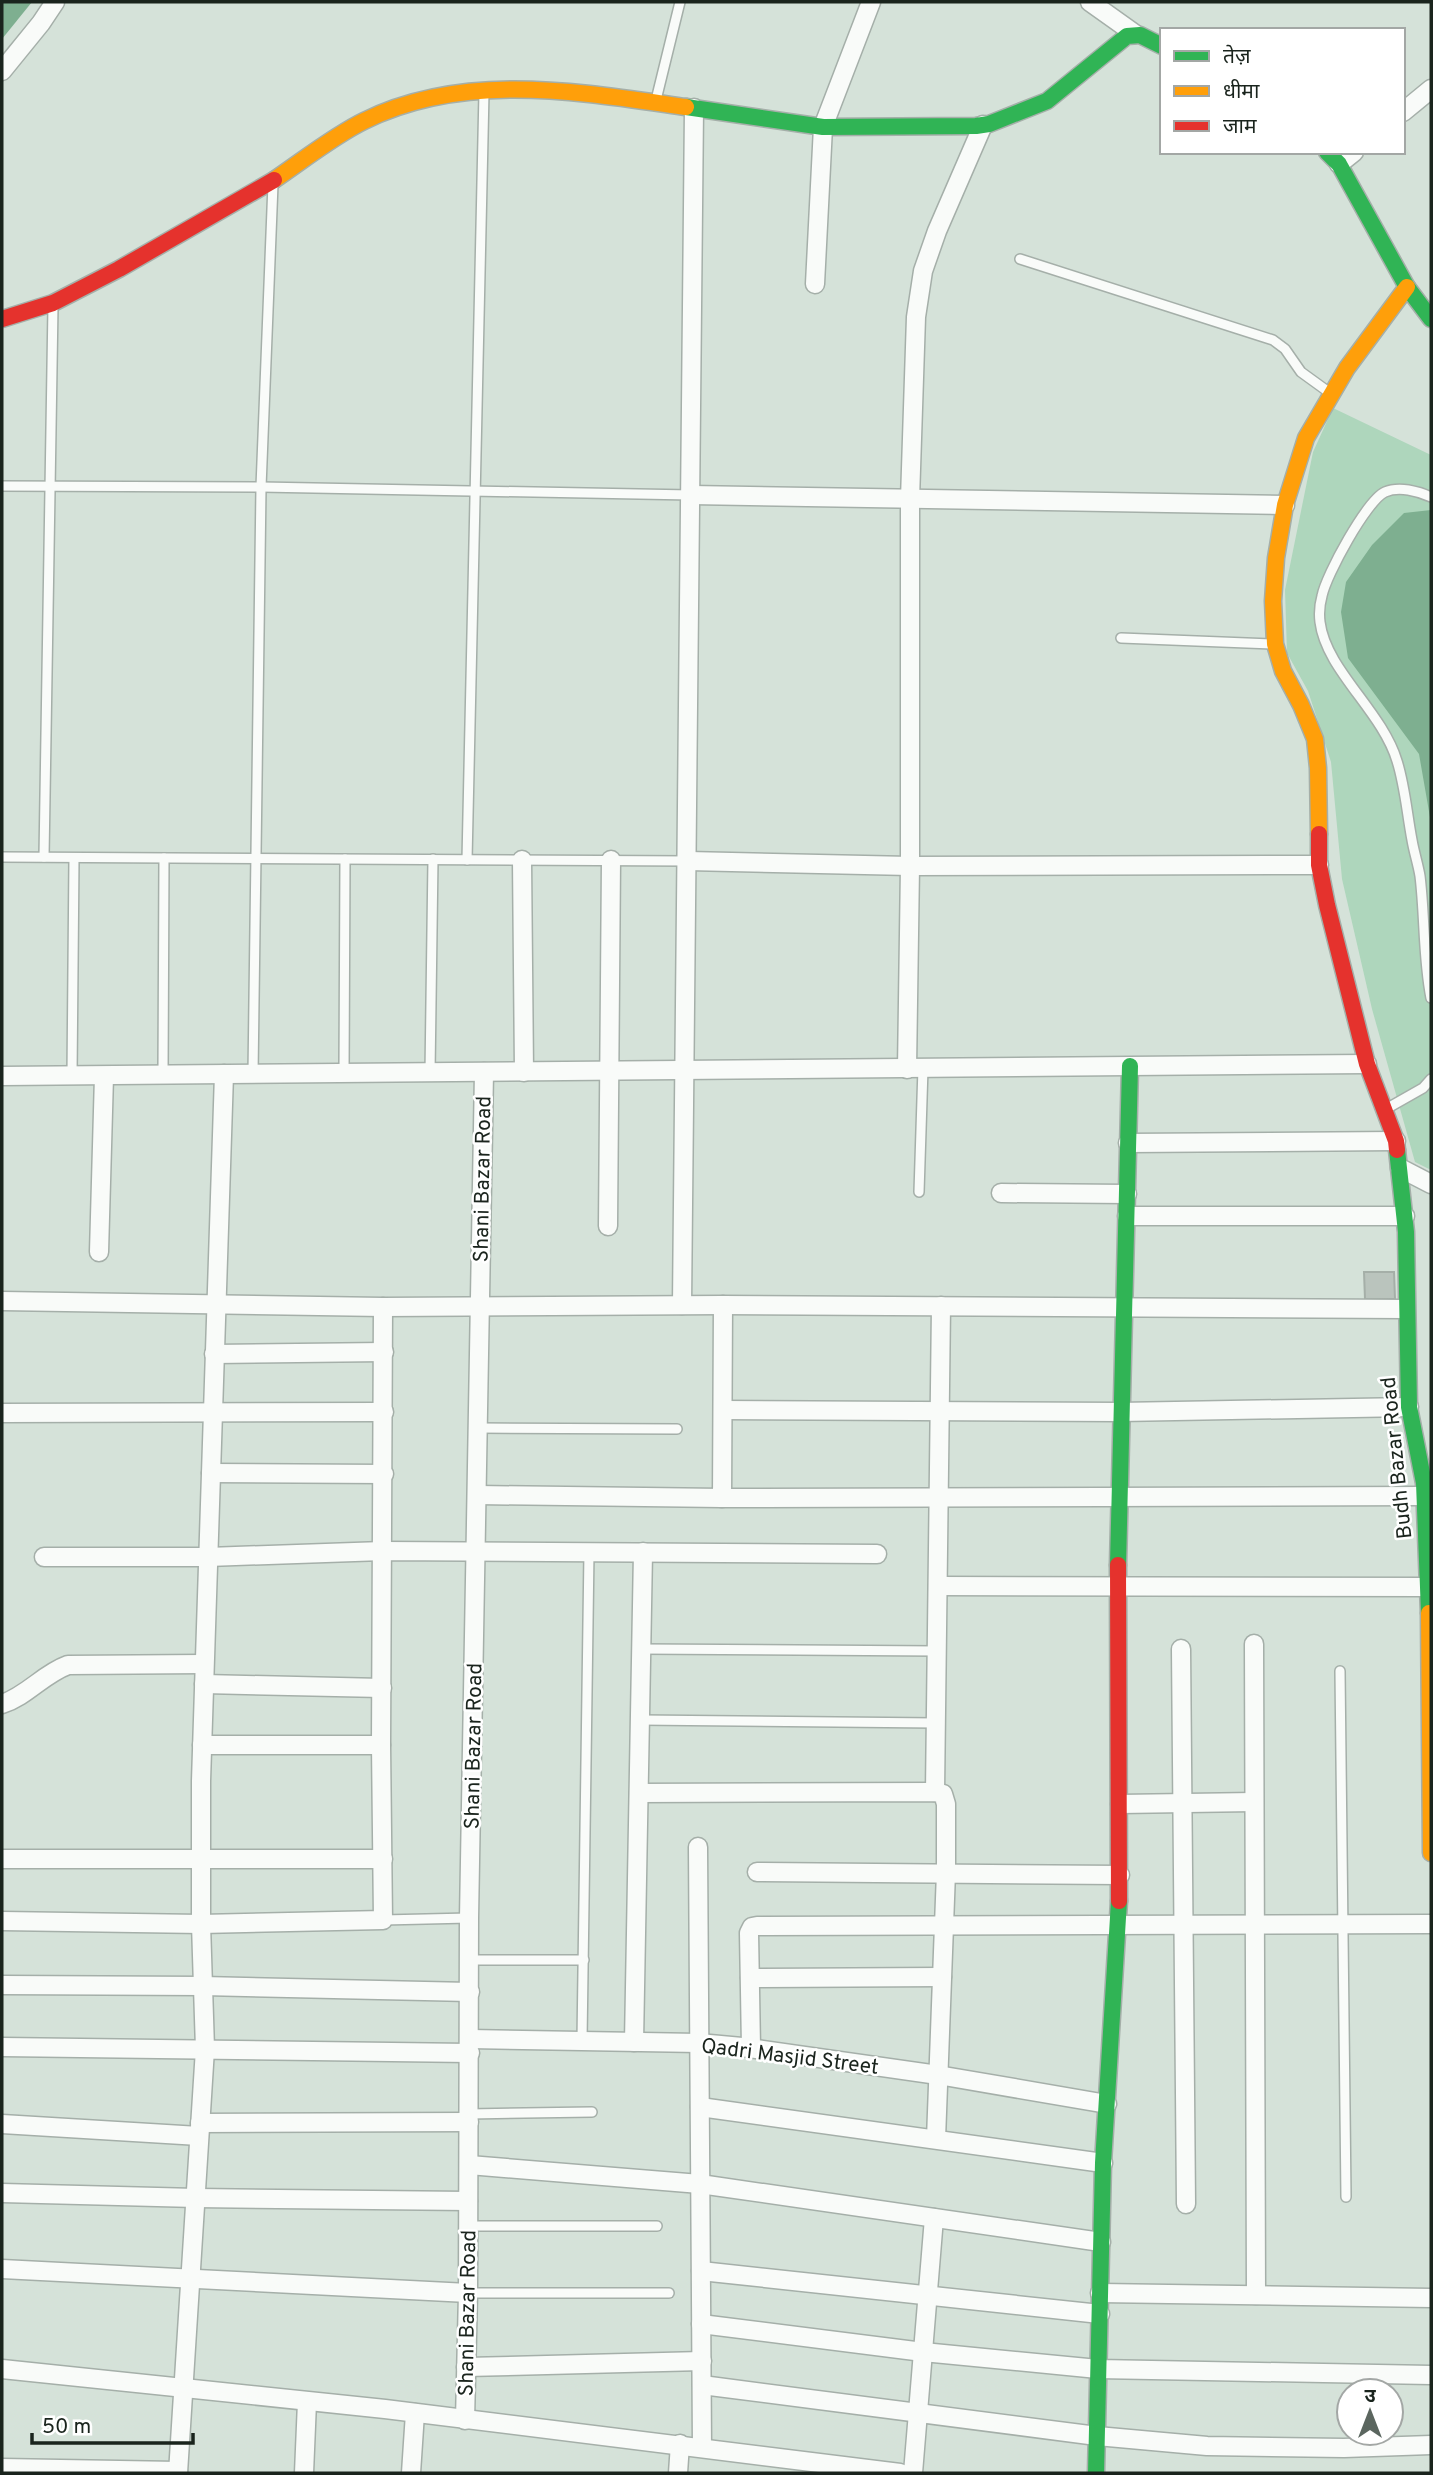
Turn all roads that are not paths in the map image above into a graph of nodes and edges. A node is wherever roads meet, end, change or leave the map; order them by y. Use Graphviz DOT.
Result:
graph roads {
  1 [pos="55,2"];
  2 [pos="680,2"];
  3 [pos="871,2"];
  4 [pos="1090,2"];
  5 [pos="1135,34"];
  6 [pos="1160,45"];
  7 [pos="2,71"];
  8 [pos="485,89"];
  9 [pos="1431,89"];
  10 [pos="655,102"];
  11 [pos="694,108"];
  12 [pos="1405,110"];
  13 [pos="983,125"];
  14 [pos="822,127"];
  15 [pos="1333,158"];
  16 [pos="274,180"];
  17 [pos="1020,259"];
  18 [pos="815,284"];
  19 [pos="1407,288"];
  20 [pos="53,303"];
  21 [pos="1431,319"];
  22 [pos="2,320"];
  23 [pos="1332,394"];
  24 [pos="2,485"];
  25 [pos="49,487"];
  26 [pos="261,487"];
  27 [pos="474,491"];
  28 [pos="691,495"];
  29 [pos="1431,497"];
  30 [pos="910,499"];
  31 [pos="1285,505"];
  32 [pos="1121,638"];
  33 [pos="1275,644"];
  34 [pos="2,857"];
  35 [pos="44,857"];
  36 [pos="74,858"];
  37 [pos="164,858"];
  38 [pos="256,858"];
  39 [pos="345,859"];
  40 [pos="432,859"];
  41 [pos="467,860"];
  42 [pos="522,860"];
  43 [pos="611,860"];
  44 [pos="688,861"];
  45 [pos="1319,865"];
  46 [pos="910,866"];
  47 [pos="1431,998"];
  48 [pos="1367,1064"];
  49 [pos="1130,1066"];
  50 [pos="915,1068"];
  51 [pos="686,1070"];
  52 [pos="610,1071"];
  53 [pos="484,1072"];
  54 [pos="524,1072"];
  55 [pos="430,1073"];
  56 [pos="223,1074"];
  57 [pos="253,1074"];
  58 [pos="344,1074"];
  59 [pos="163,1075"];
  60 [pos="2,1076"];
  61 [pos="72,1076"];
  62 [pos="104,1076"];
  63 [pos="1431,1079"];
  64 [pos="1384,1110"];
  65 [pos="1396,1142"];
  66 [pos="1128,1143"];
  67 [pos="1400,1168"];
  68 [pos="1431,1184"];
  69 [pos="919,1192"];
  70 [pos="1001,1193"];
  71 [pos="1127,1194"];
  72 [pos="1127,1216"];
  73 [pos="1405,1216"];
  74 [pos="608,1226"];
  75 [pos="99,1252"];
  76 [pos="2,1301"];
  77 [pos="215,1304"];
  78 [pos="682,1305"];
  79 [pos="723,1305"];
  80 [pos="479,1306"];
  81 [pos="941,1306"];
  82 [pos="383,1307"];
  83 [pos="1122,1307"];
  84 [pos="1405,1309"];
  85 [pos="384,1352"];
  86 [pos="214,1354"];
  87 [pos="1409,1407"];
  88 [pos="724,1410"];
  89 [pos="939,1410"];
  90 [pos="213,1412"];
  91 [pos="384,1412"];
  92 [pos="1120,1412"];
  93 [pos="2,1413"];
  94 [pos="479,1428"];
  95 [pos="677,1429"];
  96 [pos="211,1473"];
  97 [pos="384,1474"];
  98 [pos="478,1496"];
  99 [pos="1424,1496"];
  100 [pos="940,1497"];
  101 [pos="1119,1497"];
  102 [pos="722,1498"];
  103 [pos="383,1551"];
  104 [pos="477,1551"];
  105 [pos="589,1552"];
  106 [pos="643,1552"];
  107 [pos="877,1554"];
  108 [pos="44,1557"];
  109 [pos="208,1557"];
  110 [pos="1430,1575"];
  111 [pos="938,1586"];
  112 [pos="1117,1586"];
  113 [pos="1254,1644"];
  114 [pos="642,1649"];
  115 [pos="1181,1649"];
  116 [pos="937,1651"];
  117 [pos="204,1664"];
  118 [pos="1340,1671"];
  119 [pos="204,1684"];
  120 [pos="382,1688"];
  121 [pos="2,1704"];
  122 [pos="640,1720"];
  123 [pos="936,1723"];
  124 [pos="202,1745"];
  125 [pos="382,1745"];
  126 [pos="1431,1761"];
  127 [pos="935,1791"];
  128 [pos="639,1793"];
  129 [pos="1183,1802"];
  130 [pos="1254,1802"];
  131 [pos="1120,1804"];
  132 [pos="1431,1823"];
  133 [pos="698,1847"];
  134 [pos="1431,1853"];
  135 [pos="2,1859"];
  136 [pos="383,1859"];
  137 [pos="200,1861"];
  138 [pos="757,1872"];
  139 [pos="946,1872"];
  140 [pos="1120,1875"];
  141 [pos="469,1918"];
  142 [pos="383,1920"];
  143 [pos="2,1921"];
  144 [pos="201,1924"];
  145 [pos="944,1924"];
  146 [pos="1183,1924"];
  147 [pos="1256,1924"];
  148 [pos="1343,1924"];
  149 [pos="1431,1924"];
  150 [pos="1119,1926"];
  151 [pos="470,1960"];
  152 [pos="583,1960"];
  153 [pos="942,1977"];
  154 [pos="750,1978"];
  155 [pos="2,1985"];
  156 [pos="203,1986"];
  157 [pos="470,1992"];
  158 [pos="582,2041"];
  159 [pos="634,2042"];
  160 [pos="699,2043"];
  161 [pos="470,2046"];
  162 [pos="2,2047"];
  163 [pos="751,2048"];
  164 [pos="205,2049"];
  165 [pos="938,2075"];
  166 [pos="1107,2104"];
  167 [pos="700,2107"];
  168 [pos="592,2112"];
  169 [pos="469,2118"];
  170 [pos="2,2124"];
  171 [pos="200,2129"];
  172 [pos="936,2139"];
  173 [pos="1103,2163"];
  174 [pos="468,2165"];
  175 [pos="700,2184"];
  176 [pos="2,2193"];
  177 [pos="1346,2197"];
  178 [pos="196,2198"];
  179 [pos="468,2201"];
  180 [pos="1186,2204"];
  181 [pos="934,2218"];
  182 [pos="468,2226"];
  183 [pos="657,2226"];
  184 [pos="1101,2242"];
  185 [pos="2,2269"];
  186 [pos="701,2271"];
  187 [pos="189,2278"];
  188 [pos="468,2293"];
  189 [pos="669,2293"];
  190 [pos="1100,2293"];
  191 [pos="927,2294"];
  192 [pos="1256,2295"];
  193 [pos="1431,2298"];
  194 [pos="1100,2314"];
  195 [pos="701,2324"];
  196 [pos="923,2352"];
  197 [pos="702,2361"];
  198 [pos="466,2367"];
  199 [pos="2,2369"];
  200 [pos="1098,2370"];
  201 [pos="1431,2375"];
  202 [pos="702,2385"];
  203 [pos="182,2388"];
  204 [pos="307,2402"];
  205 [pos="918,2412"];
  206 [pos="415,2413"];
  207 [pos="465,2420"];
  208 [pos="1097,2436"];
  209 [pos="680,2444"];
  210 [pos="1431,2445"];
  211 [pos="702,2447"];
  212 [pos="2,2468"];
  213 [pos="60,2471"];
  214 [pos="178,2472"];
  215 [pos="304,2473"];
  216 [pos="411,2473"];
  217 [pos="678,2473"];
  218 [pos="900,2473"];
  219 [pos="913,2473"];
  220 [pos="1096,2473"];
  1 -- 7 [label="street"];
  2 -- 10 [label="lane"];
  3 -- 14 [label="street"];
  4 -- 5 [label="street"];
  5 -- 6 [label="street"];
  5 -- 13 [label="street"];
  8 -- 10 [label="street"];
  8 -- 16 [label="street"];
  8 -- 27 [label="lane"];
  9 -- 12 [label="street"];
  10 -- 11 [label="street"];
  11 -- 14 [label="street"];
  11 -- 28 [label="street"];
  13 -- 14 [label="street"];
  13 -- 30 [label="street"];
  14 -- 18 [label="street"];
  15 -- 19 [label="street"];
  16 -- 20 [label="street"];
  16 -- 26 [label="lane"];
  17 -- 23 [label="lane"];
  19 -- 21 [label="street"];
  19 -- 23 [label="street, Budh Bazar Road"];
  20 -- 22 [label="street"];
  20 -- 25 [label="lane"];
  23 -- 31 [label="street, Budh Bazar Road"];
  24 -- 25 [label="lane"];
  25 -- 26 [label="lane"];
  25 -- 35 [label="lane"];
  26 -- 27 [label="lane"];
  26 -- 38 [label="lane"];
  27 -- 28 [label="lane"];
  27 -- 41 [label="lane"];
  28 -- 30 [label="street"];
  28 -- 44 [label="street"];
  29 -- 47 [label="lane"];
  30 -- 31 [label="street"];
  30 -- 46 [label="street"];
  31 -- 33 [label="street, Budh Bazar Road"];
  32 -- 33 [label="lane"];
  33 -- 45 [label="street, Budh Bazar Road"];
  34 -- 35 [label="lane"];
  35 -- 36 [label="lane"];
  36 -- 37 [label="lane"];
  36 -- 61 [label="lane"];
  37 -- 38 [label="lane"];
  37 -- 59 [label="lane"];
  38 -- 39 [label="lane"];
  38 -- 57 [label="lane"];
  39 -- 40 [label="lane"];
  39 -- 58 [label="lane"];
  40 -- 41 [label="lane"];
  40 -- 55 [label="lane"];
  41 -- 42 [label="lane"];
  42 -- 43 [label="lane"];
  42 -- 54 [label="street"];
  43 -- 44 [label="lane"];
  43 -- 52 [label="street"];
  44 -- 46 [label="street"];
  44 -- 51 [label="street"];
  45 -- 46 [label="street"];
  45 -- 48 [label="street, Budh Bazar Road"];
  46 -- 50 [label="street"];
  48 -- 49 [label="street"];
  48 -- 64 [label="street, Budh Bazar Road"];
  49 -- 50 [label="street"];
  49 -- 66 [label="street"];
  50 -- 51 [label="street"];
  50 -- 69 [label="lane"];
  51 -- 52 [label="street"];
  51 -- 78 [label="street"];
  52 -- 54 [label="street"];
  52 -- 74 [label="street"];
  53 -- 54 [label="street"];
  53 -- 55 [label="street"];
  53 -- 80 [label="street, Shani Bazar Road"];
  55 -- 58 [label="street"];
  56 -- 57 [label="street"];
  56 -- 59 [label="street"];
  56 -- 77 [label="street"];
  57 -- 58 [label="street"];
  59 -- 62 [label="street"];
  60 -- 61 [label="street"];
  61 -- 62 [label="street"];
  62 -- 75 [label="street"];
  63 -- 64 [label="lane"];
  64 -- 65 [label="street, Budh Bazar Road"];
  65 -- 66 [label="street"];
  65 -- 67 [label="street, Budh Bazar Road"];
  66 -- 71 [label="street"];
  67 -- 68 [label="street"];
  67 -- 73 [label="street, Budh Bazar Road"];
  70 -- 71 [label="street"];
  71 -- 72 [label="street"];
  72 -- 73 [label="street"];
  72 -- 83 [label="street"];
  73 -- 84 [label="street, Budh Bazar Road"];
  76 -- 77 [label="street"];
  77 -- 82 [label="street"];
  77 -- 86 [label="street"];
  78 -- 79 [label="street"];
  78 -- 80 [label="street"];
  79 -- 81 [label="street"];
  79 -- 88 [label="street"];
  80 -- 82 [label="street"];
  80 -- 94 [label="street, Shani Bazar Road"];
  81 -- 83 [label="street"];
  81 -- 89 [label="street"];
  82 -- 85 [label="street"];
  83 -- 84 [label="street"];
  83 -- 92 [label="street"];
  84 -- 87 [label="street, Budh Bazar Road"];
  85 -- 86 [label="street"];
  85 -- 91 [label="street"];
  86 -- 90 [label="street"];
  87 -- 92 [label="street"];
  87 -- 99 [label="street, Budh Bazar Road"];
  88 -- 89 [label="street"];
  88 -- 102 [label="street"];
  89 -- 92 [label="street"];
  89 -- 100 [label="street"];
  90 -- 91 [label="street"];
  90 -- 93 [label="street"];
  90 -- 96 [label="street"];
  91 -- 97 [label="street"];
  92 -- 101 [label="street"];
  94 -- 95 [label="lane"];
  94 -- 98 [label="street, Shani Bazar Road"];
  96 -- 97 [label="street"];
  96 -- 109 [label="street"];
  97 -- 103 [label="street"];
  98 -- 102 [label="street"];
  98 -- 104 [label="street, Shani Bazar Road"];
  99 -- 101 [label="street"];
  99 -- 110 [label="street, Budh Bazar Road"];
  100 -- 101 [label="street"];
  100 -- 102 [label="street"];
  100 -- 111 [label="street"];
  101 -- 112 [label="street"];
  103 -- 104 [label="street"];
  103 -- 109 [label="street"];
  103 -- 120 [label="street"];
  104 -- 105 [label="street"];
  104 -- 141 [label="street, Shani Bazar Road"];
  105 -- 106 [label="street"];
  105 -- 152 [label="lane"];
  106 -- 107 [label="street"];
  106 -- 114 [label="street"];
  108 -- 109 [label="street"];
  109 -- 117 [label="street"];
  110 -- 112 [label="street"];
  110 -- 126 [label="street, Budh Bazar Road"];
  111 -- 112 [label="street"];
  111 -- 116 [label="street"];
  112 -- 131 [label="street"];
  113 -- 130 [label="street"];
  114 -- 116 [label="lane"];
  114 -- 122 [label="street"];
  115 -- 129 [label="street"];
  116 -- 123 [label="street"];
  117 -- 119 [label="street"];
  117 -- 121 [label="street"];
  118 -- 148 [label="lane"];
  119 -- 120 [label="street"];
  119 -- 124 [label="street"];
  120 -- 125 [label="street"];
  122 -- 123 [label="lane"];
  122 -- 128 [label="street"];
  123 -- 127 [label="street"];
  124 -- 125 [label="street"];
  124 -- 137 [label="street"];
  125 -- 136 [label="street"];
  126 -- 132 [label="street, Budh Bazar Road"];
  127 -- 128 [label="street"];
  127 -- 139 [label="street"];
  128 -- 159 [label="street"];
  129 -- 130 [label="street"];
  129 -- 131 [label="street"];
  129 -- 146 [label="street"];
  130 -- 147 [label="street"];
  131 -- 140 [label="street"];
  132 -- 134 [label="street, Budh Bazar Road"];
  133 -- 160 [label="street"];
  135 -- 137 [label="street"];
  136 -- 137 [label="street"];
  136 -- 142 [label="street"];
  137 -- 144 [label="street"];
  138 -- 139 [label="street"];
  139 -- 140 [label="street"];
  139 -- 145 [label="street"];
  140 -- 150 [label="street"];
  141 -- 142 [label="lane"];
  141 -- 151 [label="street, Shani Bazar Road"];
  142 -- 144 [label="street"];
  143 -- 144 [label="street"];
  144 -- 156 [label="street"];
  145 -- 150 [label="street"];
  145 -- 153 [label="street"];
  145 -- 154 [label="street"];
  146 -- 147 [label="street"];
  146 -- 150 [label="street"];
  146 -- 180 [label="street"];
  147 -- 148 [label="street"];
  147 -- 192 [label="street"];
  148 -- 149 [label="street"];
  148 -- 177 [label="lane"];
  150 -- 166 [label="street"];
  151 -- 152 [label="lane"];
  151 -- 157 [label="street, Shani Bazar Road"];
  152 -- 158 [label="lane"];
  153 -- 154 [label="street"];
  153 -- 165 [label="street"];
  154 -- 163 [label="street"];
  155 -- 156 [label="street"];
  156 -- 157 [label="street"];
  156 -- 164 [label="street"];
  157 -- 161 [label="street, Shani Bazar Road"];
  158 -- 159 [label="street, Qadri Masjid Street"];
  158 -- 161 [label="street, Qadri Masjid Street"];
  159 -- 160 [label="street, Qadri Masjid Street"];
  160 -- 163 [label="street, Qadri Masjid Street"];
  160 -- 167 [label="street"];
  161 -- 164 [label="street, Qadri Masjid Street"];
  161 -- 169 [label="street, Shani Bazar Road"];
  162 -- 164 [label="street, Qadri Masjid Street"];
  163 -- 165 [label="street, Qadri Masjid Street"];
  164 -- 171 [label="street"];
  165 -- 166 [label="street, Qadri Masjid Street"];
  165 -- 172 [label="street"];
  166 -- 173 [label="street"];
  167 -- 172 [label="street"];
  167 -- 175 [label="street"];
  168 -- 169 [label="lane"];
  169 -- 171 [label="street"];
  169 -- 174 [label="street, Shani Bazar Road"];
  170 -- 171 [label="street"];
  171 -- 178 [label="street"];
  172 -- 173 [label="street"];
  173 -- 184 [label="street"];
  174 -- 175 [label="street"];
  174 -- 179 [label="street, Shani Bazar Road"];
  175 -- 181 [label="street"];
  175 -- 186 [label="street"];
  176 -- 178 [label="street"];
  178 -- 179 [label="street"];
  178 -- 187 [label="street"];
  179 -- 182 [label="street, Shani Bazar Road"];
  181 -- 184 [label="street"];
  181 -- 191 [label="street"];
  182 -- 183 [label="lane"];
  182 -- 188 [label="street, Shani Bazar Road"];
  184 -- 190 [label="street"];
  185 -- 187 [label="street"];
  186 -- 191 [label="street"];
  186 -- 195 [label="street"];
  187 -- 188 [label="street"];
  187 -- 203 [label="street"];
  188 -- 189 [label="lane"];
  188 -- 198 [label="street, Shani Bazar Road"];
  190 -- 192 [label="street"];
  190 -- 194 [label="street"];
  191 -- 194 [label="street"];
  191 -- 196 [label="street"];
  192 -- 193 [label="street"];
  194 -- 200 [label="street"];
  195 -- 196 [label="street"];
  195 -- 197 [label="street"];
  196 -- 200 [label="street"];
  196 -- 205 [label="street"];
  197 -- 198 [label="street"];
  197 -- 202 [label="street"];
  198 -- 207 [label="street, Shani Bazar Road"];
  199 -- 203 [label="street"];
  200 -- 201 [label="street"];
  200 -- 208 [label="street"];
  202 -- 205 [label="street"];
  202 -- 211 [label="street"];
  203 -- 204 [label="street"];
  203 -- 214 [label="street"];
  204 -- 206 [label="street"];
  204 -- 215 [label="street"];
  205 -- 208 [label="street"];
  205 -- 219 [label="street"];
  206 -- 207 [label="street"];
  206 -- 216 [label="street"];
  207 -- 209 [label="street"];
  208 -- 210 [label="street"];
  208 -- 220 [label="street"];
  209 -- 211 [label="street"];
  209 -- 217 [label="street"];
  211 -- 218 [label="street"];
  212 -- 213 [label="street"];
  213 -- 214 [label="street"];
}
